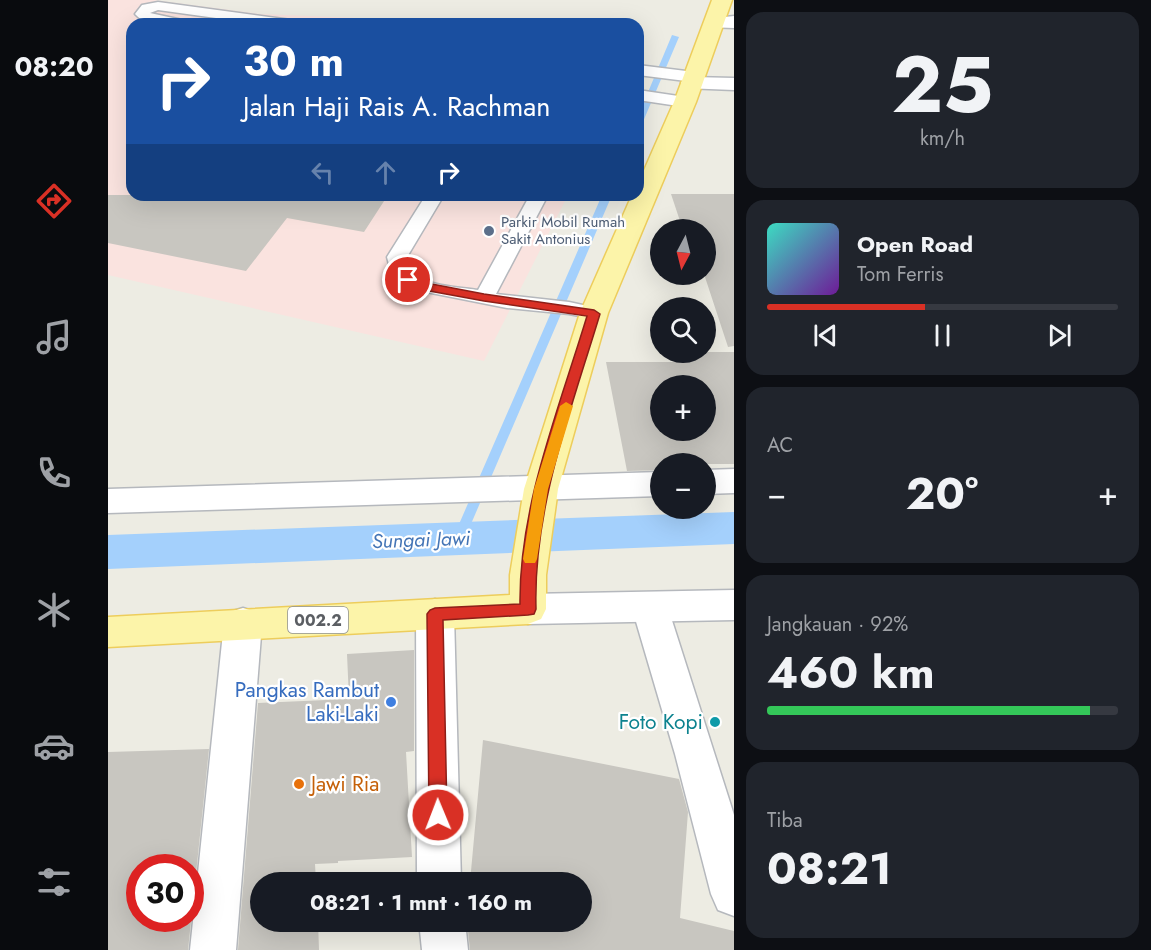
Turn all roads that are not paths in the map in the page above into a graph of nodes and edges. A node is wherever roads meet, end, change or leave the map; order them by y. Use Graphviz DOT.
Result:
graph roads {
  1 [pos="723,15"];
  2 [pos="148,18"];
  3 [pos="247,18"];
  4 [pos="644,72"];
  5 [pos="734,84"];
  6 [pos="684,87"];
  7 [pos="644,94"];
  8 [pos="644,174"];
  9 [pos="431,201"];
  10 [pos="536,201"];
  11 [pos="632,201"];
  12 [pos="484,298"];
  13 [pos="581,311"];
  14 [pos="734,481"];
  15 [pos="716,482"];
  16 [pos="650,485"];
  17 [pos="540,496"];
  18 [pos="108,501"];
  19 [pos="528,592"];
  20 [pos="734,605"];
  21 [pos="650,608"];
  22 [pos="435,614"];
  23 [pos="243,624"];
  24 [pos="108,632"];
  25 [pos="439,872"];
  26 [pos="734,894"];
  27 [pos="443,932"];
  28 [pos="213,950"];
  29 [pos="445,950"];
  1 -- 6 [label="main road"];
  2 -- 3 [label="lane"];
  4 -- 6 [label="lane"];
  5 -- 6 [label="street"];
  6 -- 7 [label="lane"];
  6 -- 8 [label="main road"];
  9 -- 12 [label="lane"];
  10 -- 12 [label="lane"];
  11 -- 13 [label="main road"];
  12 -- 13 [label="lane"];
  13 -- 17 [label="main road"];
  14 -- 15 [label="street"];
  16 -- 17 [label="street"];
  17 -- 18 [label="street"];
  17 -- 19 [label="main road"];
  19 -- 21 [label="street, 002.2"];
  19 -- 22 [label="main road, 002.2"];
  20 -- 21 [label="street, 002.2"];
  21 -- 26 [label="street"];
  22 -- 23 [label="main road, 002.2"];
  22 -- 25 [label="street"];
  23 -- 24 [label="main road, 002.2"];
  23 -- 28 [label="street"];
  27 -- 29 [label="street"];
}
